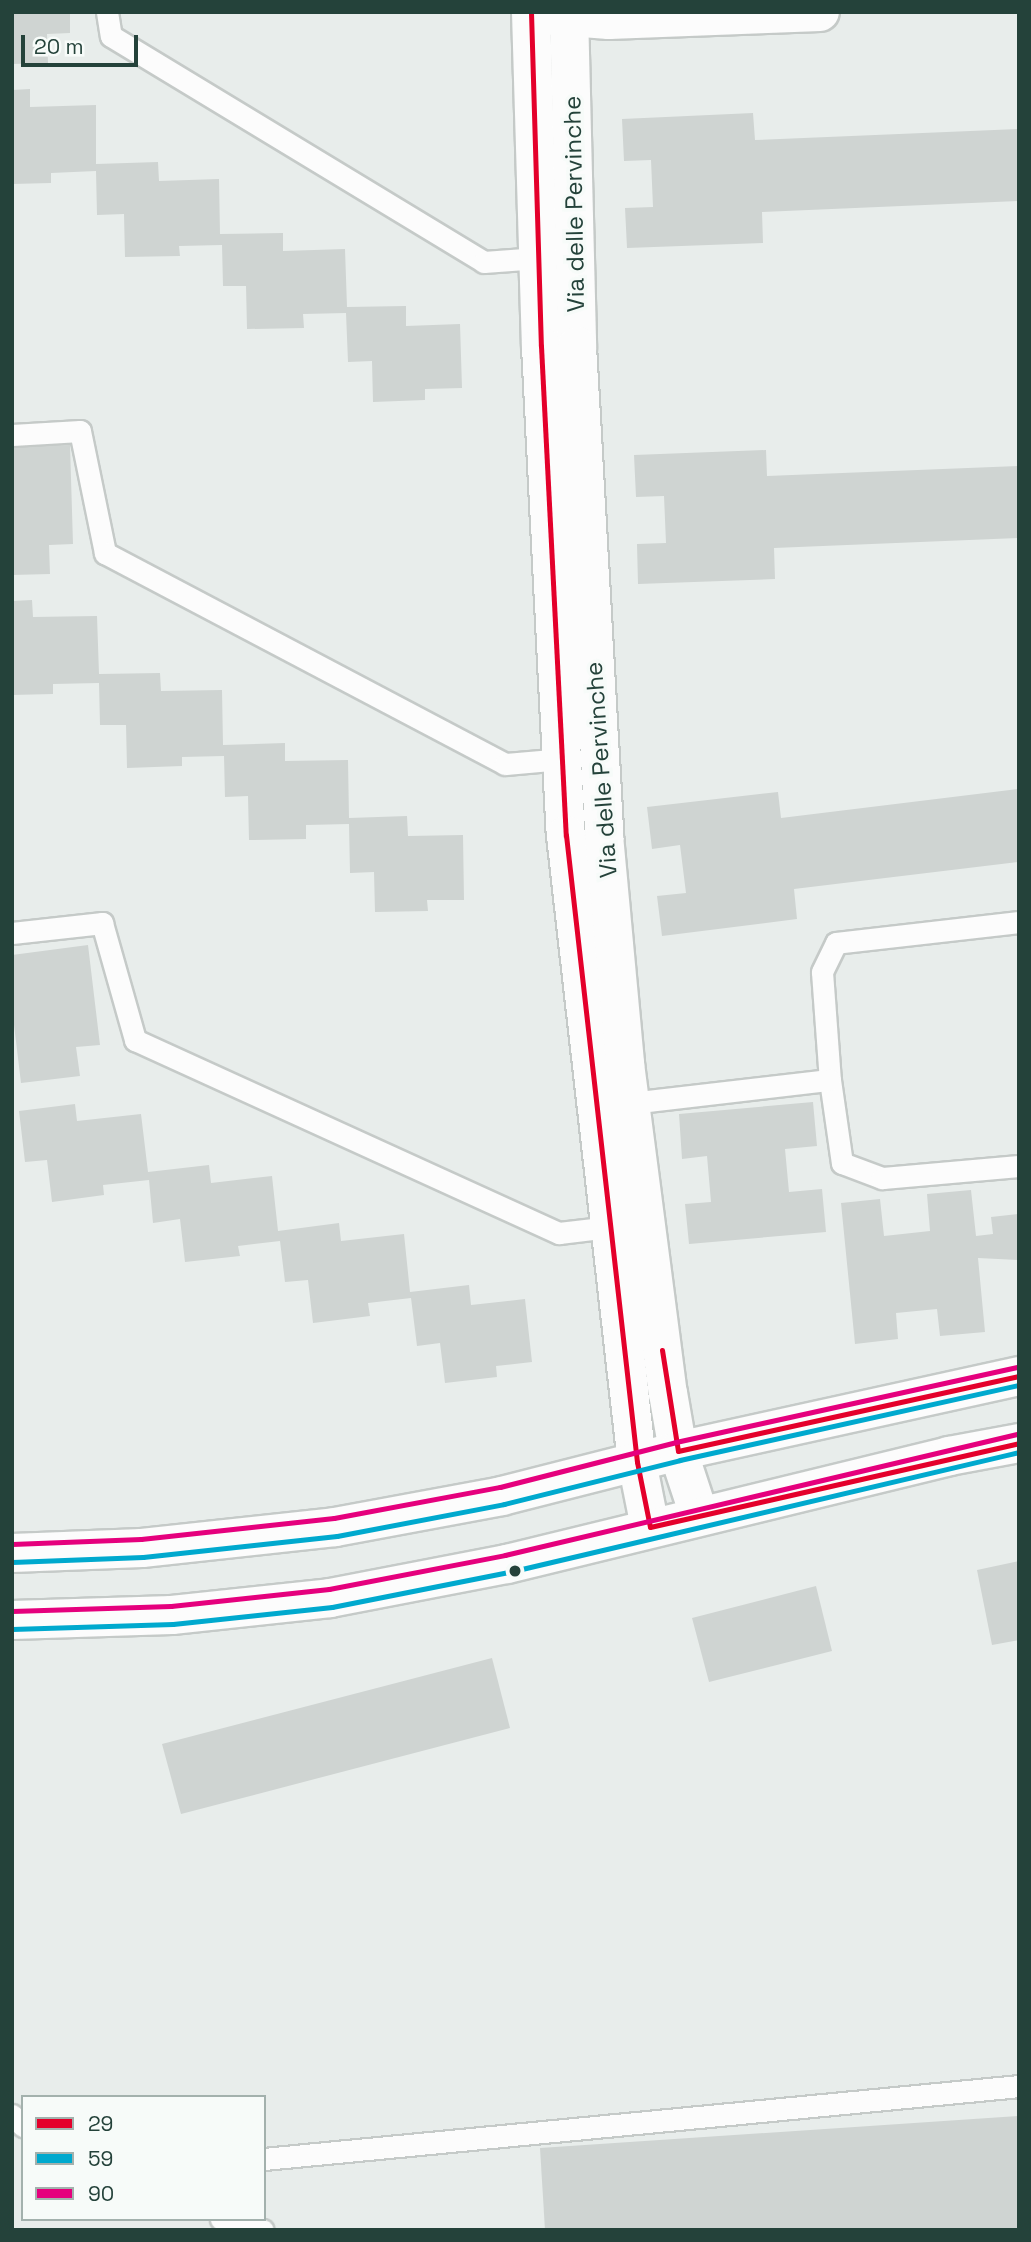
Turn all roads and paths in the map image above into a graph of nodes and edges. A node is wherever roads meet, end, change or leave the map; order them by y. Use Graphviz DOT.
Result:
graph roads {
  1 [pos="107,12"];
  2 [pos="820,12"];
  3 [pos="530,13"];
  4 [pos="569,15"];
  5 [pos="538,258"];
  6 [pos="12,435"];
  7 [pos="562,759"];
  8 [pos="1019,922"];
  9 [pos="12,933"];
  10 [pos="830,1080"];
  11 [pos="630,1103"];
  12 [pos="1019,1166"];
  13 [pos="609,1227"];
  14 [pos="1019,1376"];
  15 [pos="1019,1443"];
  16 [pos="678,1451"];
  17 [pos="637,1462"];
  18 [pos="699,1515"];
  19 [pos="650,1527"];
  20 [pos="12,1553"];
  21 [pos="12,1620"];
  22 [pos="1019,2086"];
  23 [pos="266,2158"];
  24 [pos="229,2221"];
  25 [pos="263,2230"];
  1 -- 5 [label="lane, Via delle Pervinche"];
  2 -- 4 [label="street, Via delle Pervinche"];
  3 -- 4 [label="street, Via delle Pervinche"];
  3 -- 5 [label="street, Via delle Pervinche"];
  4 -- 11 [label="street, Via delle Pervinche"];
  5 -- 7 [label="street, Via delle Pervinche"];
  6 -- 7 [label="lane, Via delle Pervinche"];
  7 -- 13 [label="street, Via delle Pervinche"];
  8 -- 10 [label="lane"];
  9 -- 13 [label="lane"];
  10 -- 11 [label="lane"];
  10 -- 12 [label="lane"];
  11 -- 16 [label="street, Via delle Pervinche"];
  13 -- 17 [label="street, Via delle Pervinche"];
  14 -- 16 [label="street"];
  15 -- 18 [label="street"];
  16 -- 17 [label="street"];
  16 -- 18 [label="street, Via delle Pervinche"];
  17 -- 19 [label="street, Via delle Pervinche"];
  17 -- 20 [label="street"];
  18 -- 19 [label="street"];
  19 -- 21 [label="street"];
  22 -- 23 [label="lane"];
  24 -- 25 [label="lane"];
}
